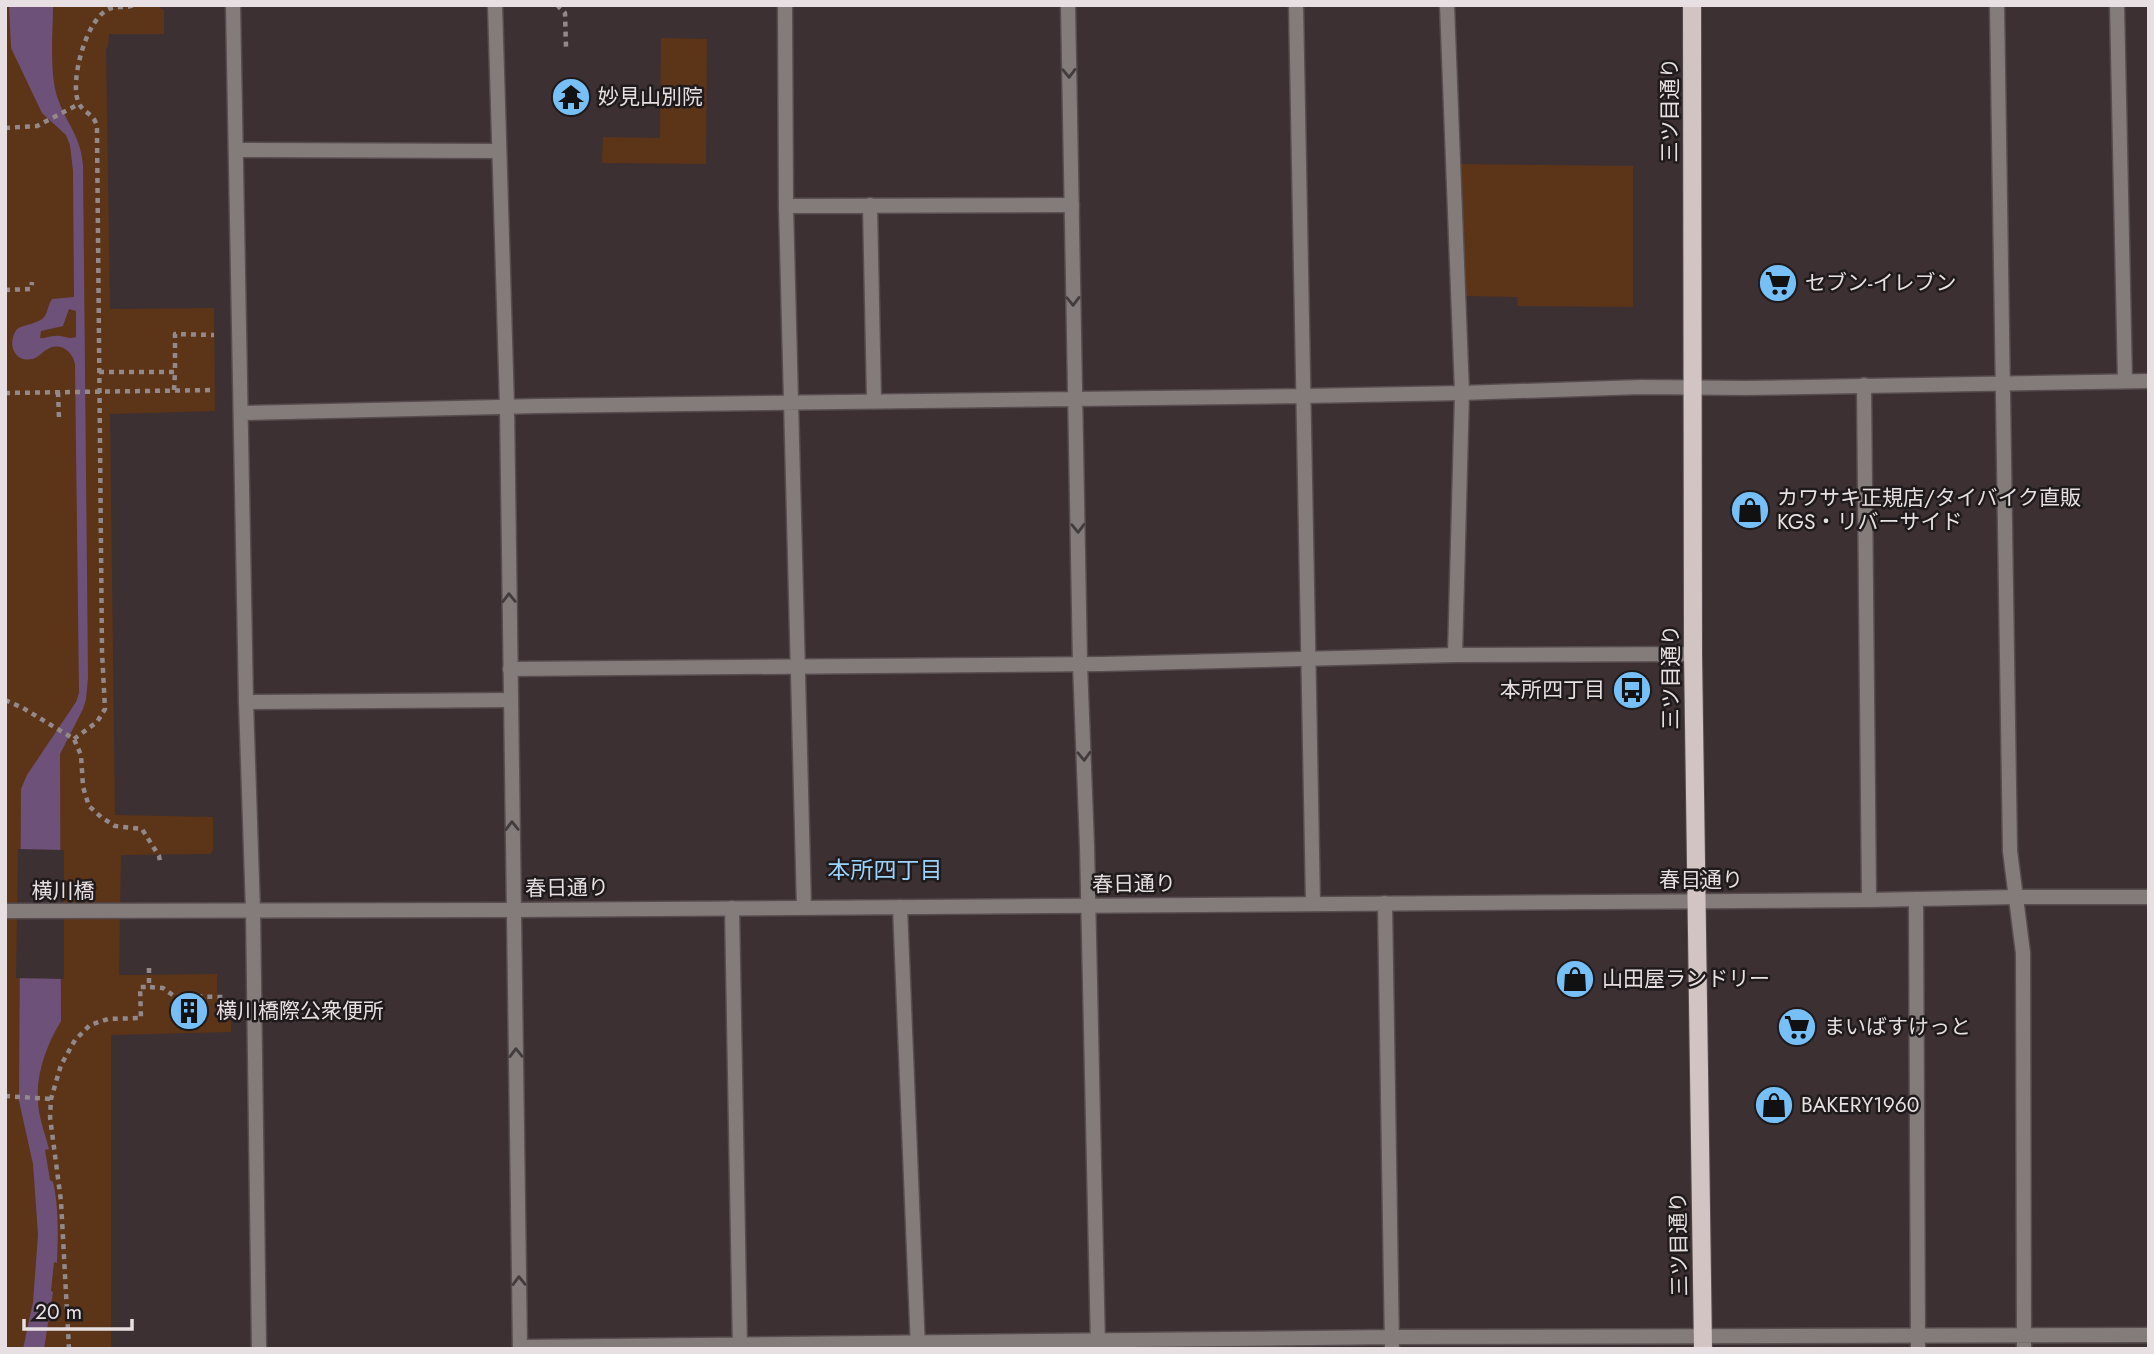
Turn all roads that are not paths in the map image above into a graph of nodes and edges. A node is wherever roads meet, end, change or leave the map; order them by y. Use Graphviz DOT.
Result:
graph roads {
  1 [pos="233,5"];
  2 [pos="495,5"];
  3 [pos="785,5"];
  4 [pos="1068,5"];
  5 [pos="1296,5"];
  6 [pos="1447,5"];
  7 [pos="1692,5"];
  8 [pos="1997,5"];
  9 [pos="2117,5"];
  10 [pos="236,150"];
  11 [pos="498,151"];
  12 [pos="870,205"];
  13 [pos="1072,205"];
  14 [pos="786,206"];
  15 [pos="2125,381"];
  16 [pos="2149,381"];
  17 [pos="2001,382"];
  18 [pos="1864,385"];
  19 [pos="1693,388"];
  20 [pos="1462,393"];
  21 [pos="1304,396"];
  22 [pos="1075,398"];
  23 [pos="874,400"];
  24 [pos="791,403"];
  25 [pos="507,406"];
  26 [pos="242,414"];
  27 [pos="1693,654"];
  28 [pos="1455,655"];
  29 [pos="1307,658"];
  30 [pos="1080,664"];
  31 [pos="797,668"];
  32 [pos="510,669"];
  33 [pos="511,700"];
  34 [pos="246,702"];
  35 [pos="2016,897"];
  36 [pos="2149,897"];
  37 [pos="1916,899"];
  38 [pos="1869,900"];
  39 [pos="1696,901"];
  40 [pos="1385,903"];
  41 [pos="1313,904"];
  42 [pos="1088,905"];
  43 [pos="804,907"];
  44 [pos="901,907"];
  45 [pos="732,908"];
  46 [pos="514,910"];
  47 [pos="5,911"];
  48 [pos="253,911"];
  49 [pos="120,912"];
  50 [pos="2149,1335"];
  51 [pos="1703,1342"];
  52 [pos="1918,1342"];
  53 [pos="2024,1342"];
  54 [pos="1392,1343"];
  55 [pos="1098,1345"];
  56 [pos="918,1346"];
  57 [pos="740,1347"];
  58 [pos="520,1348"];
  59 [pos="259,1349"];
  1 -- 10 [label="street"];
  2 -- 11 [label="street"];
  3 -- 14 [label="street"];
  4 -- 13 [label="street, one-way"];
  5 -- 21 [label="street"];
  6 -- 20 [label="street"];
  7 -- 19 [label="main road, 三ツ目通り"];
  8 -- 17 [label="street"];
  9 -- 15 [label="street"];
  10 -- 11 [label="street"];
  10 -- 26 [label="street"];
  11 -- 25 [label="street"];
  12 -- 13 [label="street"];
  12 -- 14 [label="street"];
  12 -- 23 [label="street"];
  13 -- 22 [label="street, one-way"];
  14 -- 24 [label="street"];
  15 -- 16 [label="street"];
  15 -- 17 [label="street"];
  17 -- 18 [label="street"];
  17 -- 35 [label="street"];
  18 -- 19 [label="street"];
  18 -- 38 [label="street"];
  19 -- 20 [label="street"];
  19 -- 27 [label="main road, 三ツ目通り"];
  20 -- 21 [label="street"];
  20 -- 28 [label="street"];
  21 -- 22 [label="street"];
  21 -- 29 [label="street"];
  22 -- 23 [label="street"];
  22 -- 30 [label="street, one-way"];
  23 -- 24 [label="street"];
  24 -- 25 [label="street"];
  24 -- 31 [label="street"];
  25 -- 26 [label="street"];
  32 -- 25 [label="street, one-way"];
  26 -- 34 [label="street"];
  27 -- 28 [label="street"];
  27 -- 39 [label="main road, 三ツ目通り"];
  28 -- 29 [label="street"];
  29 -- 30 [label="street"];
  29 -- 41 [label="street"];
  30 -- 31 [label="street"];
  30 -- 42 [label="street, one-way"];
  31 -- 32 [label="street"];
  31 -- 43 [label="street"];
  32 -- 33 [label="street"];
  33 -- 34 [label="street"];
  46 -- 33 [label="street, one-way"];
  34 -- 48 [label="street"];
  35 -- 36 [label="street, 春日通り"];
  35 -- 37 [label="street, 春日通り"];
  35 -- 53 [label="street"];
  37 -- 38 [label="street, 春日通り"];
  37 -- 52 [label="street"];
  38 -- 39 [label="street, 春日通り"];
  39 -- 40 [label="street, 春日通り"];
  39 -- 51 [label="main road, 三ツ目通り"];
  40 -- 41 [label="street, 春日通り"];
  40 -- 54 [label="street"];
  41 -- 42 [label="street, 春日通り"];
  42 -- 44 [label="street, 春日通り"];
  42 -- 55 [label="street"];
  43 -- 44 [label="street, 春日通り"];
  43 -- 45 [label="street, 春日通り"];
  44 -- 56 [label="street"];
  45 -- 46 [label="street, 春日通り"];
  45 -- 57 [label="street"];
  46 -- 48 [label="street, 春日通り"];
  58 -- 46 [label="street, one-way"];
  47 -- 49 [label="street, 横川橋"];
  48 -- 49 [label="street, 春日通り"];
  48 -- 59 [label="street"];
  50 -- 53 [label="street"];
  51 -- 52 [label="street"];
  51 -- 54 [label="street"];
  52 -- 53 [label="street"];
  54 -- 55 [label="street"];
  55 -- 56 [label="street"];
  56 -- 57 [label="street"];
  57 -- 58 [label="street"];
}
